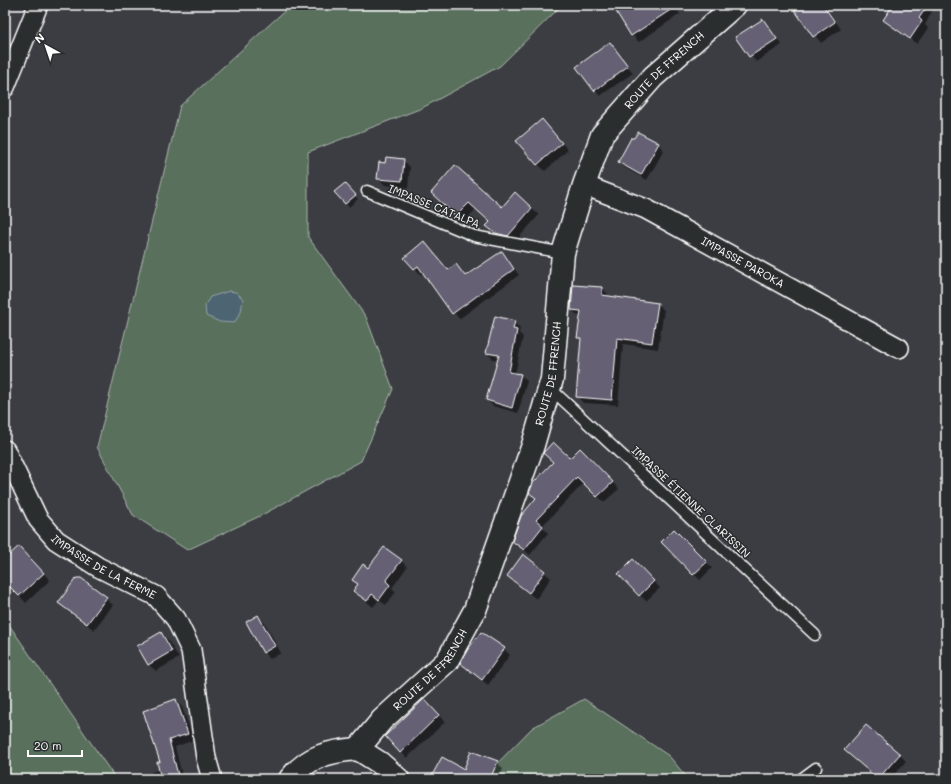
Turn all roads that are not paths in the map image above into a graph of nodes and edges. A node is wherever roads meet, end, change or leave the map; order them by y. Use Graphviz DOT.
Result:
graph roads {
  1 [pos="38,5"];
  2 [pos="735,5"];
  3 [pos="5,87"];
  4 [pos="584,185"];
  5 [pos="367,191"];
  6 [pos="563,253"];
  7 [pos="899,348"];
  8 [pos="550,388"];
  9 [pos="5,450"];
  10 [pos="815,635"];
  11 [pos="358,749"];
  12 [pos="816,768"];
  13 [pos="212,779"];
  14 [pos="290,779"];
  15 [pos="398,779"];
  16 [pos="800,779"];
  1 -- 3 [label="street"];
  2 -- 4 [label="main road, ROUTE DE FFRENCH"];
  4 -- 6 [label="main road, ROUTE DE FFRENCH"];
  4 -- 7 [label="street, IMPASSE PAROKA"];
  5 -- 6 [label="lane, IMPASSE CATALPA"];
  6 -- 8 [label="main road, ROUTE DE FFRENCH"];
  8 -- 10 [label="lane, IMPASSE ÉTIENNE CLARISSIN"];
  8 -- 11 [label="main road, ROUTE DE FFRENCH"];
  9 -- 13 [label="street, IMPASSE DE LA FERME"];
  11 -- 14 [label="main road"];
  11 -- 15 [label="main road"];
  12 -- 16 [label="lane"];
}
